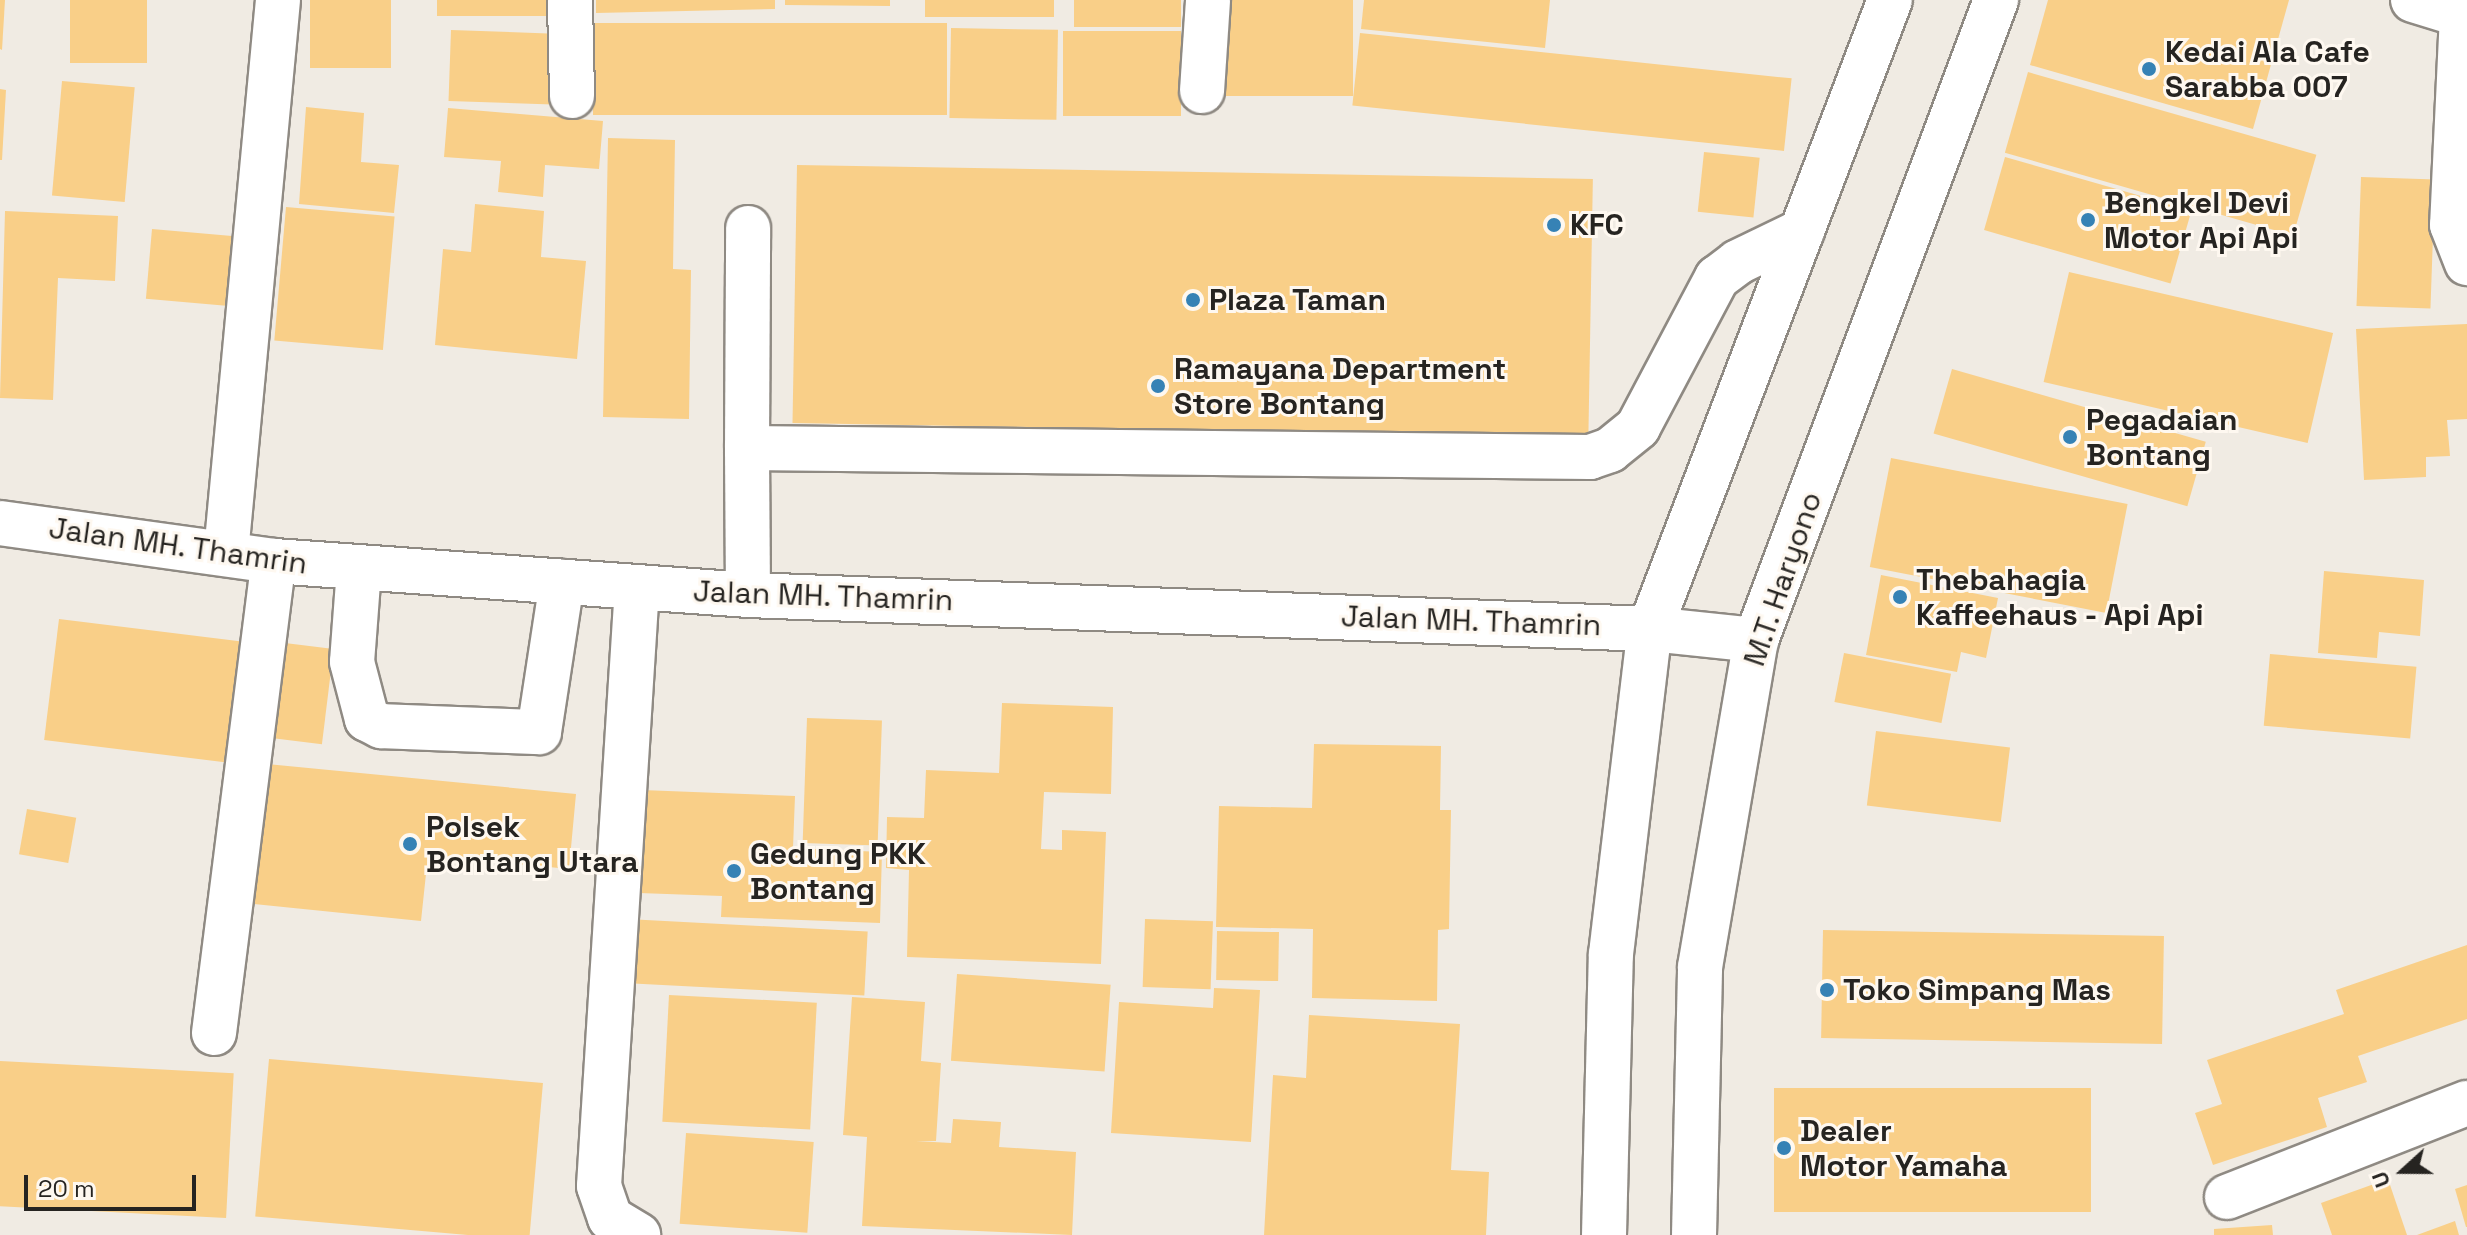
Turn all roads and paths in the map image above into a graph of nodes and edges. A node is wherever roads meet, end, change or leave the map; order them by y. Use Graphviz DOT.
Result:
graph roads {
  1 [pos="278,0"];
  2 [pos="570,0"];
  3 [pos="1208,0"];
  4 [pos="1890,0"];
  5 [pos="1996,0"];
  6 [pos="2413,0"];
  7 [pos="2465,15"];
  8 [pos="1202,91"];
  9 [pos="572,96"];
  10 [pos="748,228"];
  11 [pos="1802,231"];
  12 [pos="2467,263"];
  13 [pos="747,448"];
  14 [pos="0,523"];
  15 [pos="226,553"];
  16 [pos="274,561"];
  17 [pos="359,569"];
  18 [pos="562,582"];
  19 [pos="637,587"];
  20 [pos="748,595"];
  21 [pos="1650,629"];
  22 [pos="1756,640"];
  23 [pos="214,1033"];
  24 [pos="2467,1103"];
  25 [pos="2227,1197"];
  26 [pos="638,1235"];
  27 [pos="1604,1235"];
  28 [pos="1694,1235"];
  1 -- 15 [label="street"];
  2 -- 9 [label="street"];
  3 -- 8 [label="street"];
  4 -- 11 [label="street"];
  5 -- 22 [label="street, M.T. Haryono"];
  6 -- 7 [label="street"];
  7 -- 12 [label="street"];
  10 -- 13 [label="street"];
  11 -- 13 [label="street"];
  11 -- 21 [label="street"];
  13 -- 20 [label="street"];
  14 -- 15 [label="street, Jalan MH. Thamrin"];
  15 -- 16 [label="street, Jalan MH. Thamrin"];
  16 -- 17 [label="street, Jalan MH. Thamrin"];
  16 -- 23 [label="street"];
  17 -- 18 [label="street, Jalan MH. Thamrin"];
  17 -- 18 [label="street"];
  18 -- 19 [label="street, Jalan MH. Thamrin"];
  19 -- 20 [label="street, Jalan MH. Thamrin"];
  19 -- 26 [label="street"];
  20 -- 21 [label="street, Jalan MH. Thamrin"];
  21 -- 22 [label="street, Jalan MH. Thamrin"];
  21 -- 27 [label="street"];
  22 -- 28 [label="street, M.T. Haryono"];
  24 -- 25 [label="street"];
}
